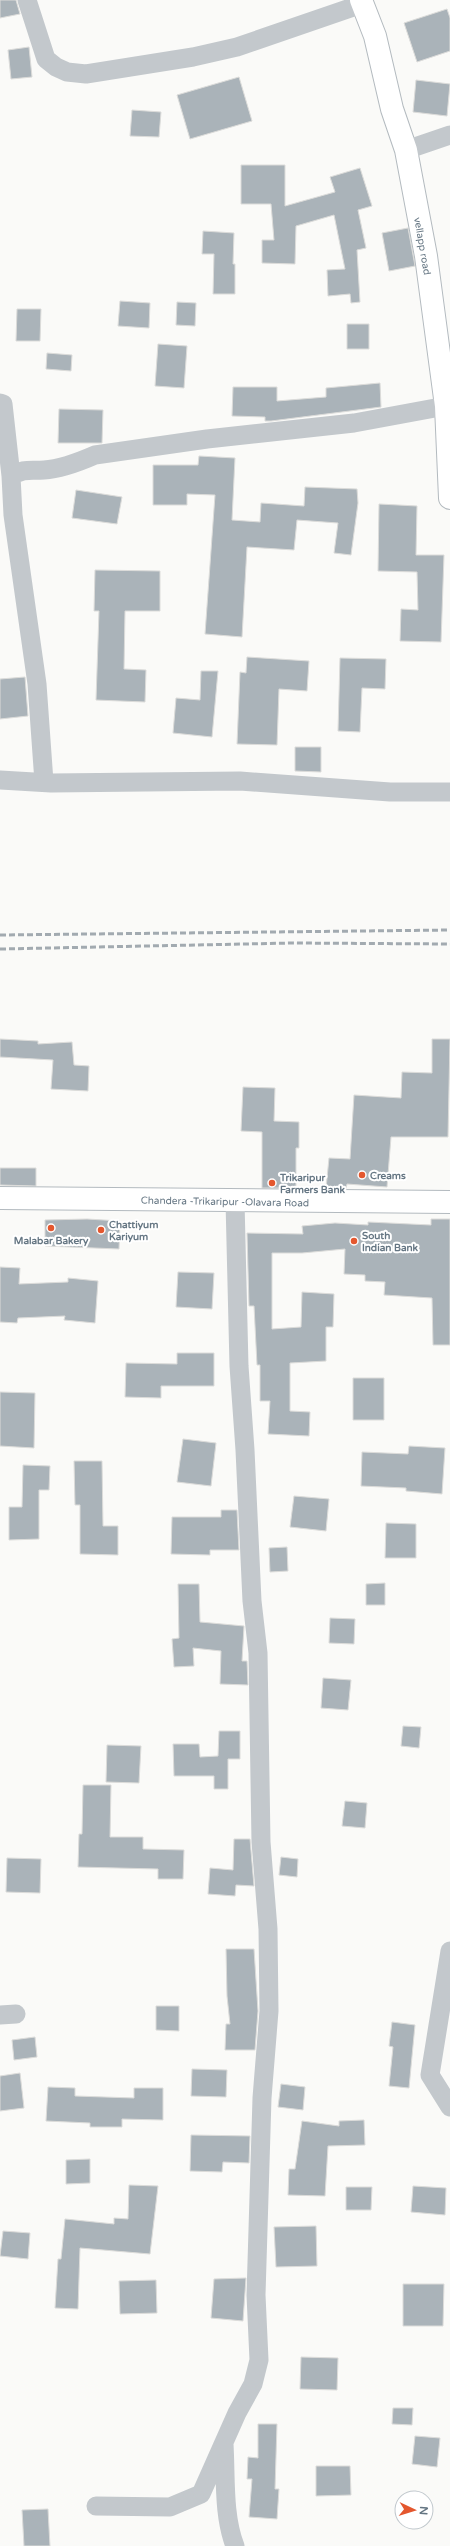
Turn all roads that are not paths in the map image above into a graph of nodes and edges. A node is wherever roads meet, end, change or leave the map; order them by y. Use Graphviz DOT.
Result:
graph roads {
  1 [pos="27,0"];
  2 [pos="362,2"];
  3 [pos="450,135"];
  4 [pos="406,150"];
  5 [pos="0,403"];
  6 [pos="446,406"];
  7 [pos="11,476"];
  8 [pos="450,498"];
  9 [pos="0,780"];
  10 [pos="44,782"];
  11 [pos="450,792"];
  12 [pos="0,1198"];
  13 [pos="235,1201"];
  14 [pos="450,1202"];
  15 [pos="450,1951"];
  16 [pos="450,2107"];
  17 [pos="224,2440"];
  18 [pos="96,2506"];
  19 [pos="235,2546"];
  1 -- 2 [label="street"];
  2 -- 4 [label="main road, vellapp road"];
  3 -- 4 [label="street"];
  4 -- 6 [label="main road, vellapp road"];
  5 -- 7 [label="street"];
  6 -- 7 [label="street"];
  6 -- 8 [label="main road, vellapp road"];
  7 -- 10 [label="street"];
  9 -- 10 [label="street"];
  10 -- 11 [label="street"];
  12 -- 13 [label="main road, Chandera -Trikaripur -Olavara Road"];
  13 -- 14 [label="main road, Chandera -Trikaripur -Olavara Road"];
  13 -- 17 [label="street"];
  15 -- 16 [label="street"];
  17 -- 18 [label="street"];
  17 -- 19 [label="street"];
}
